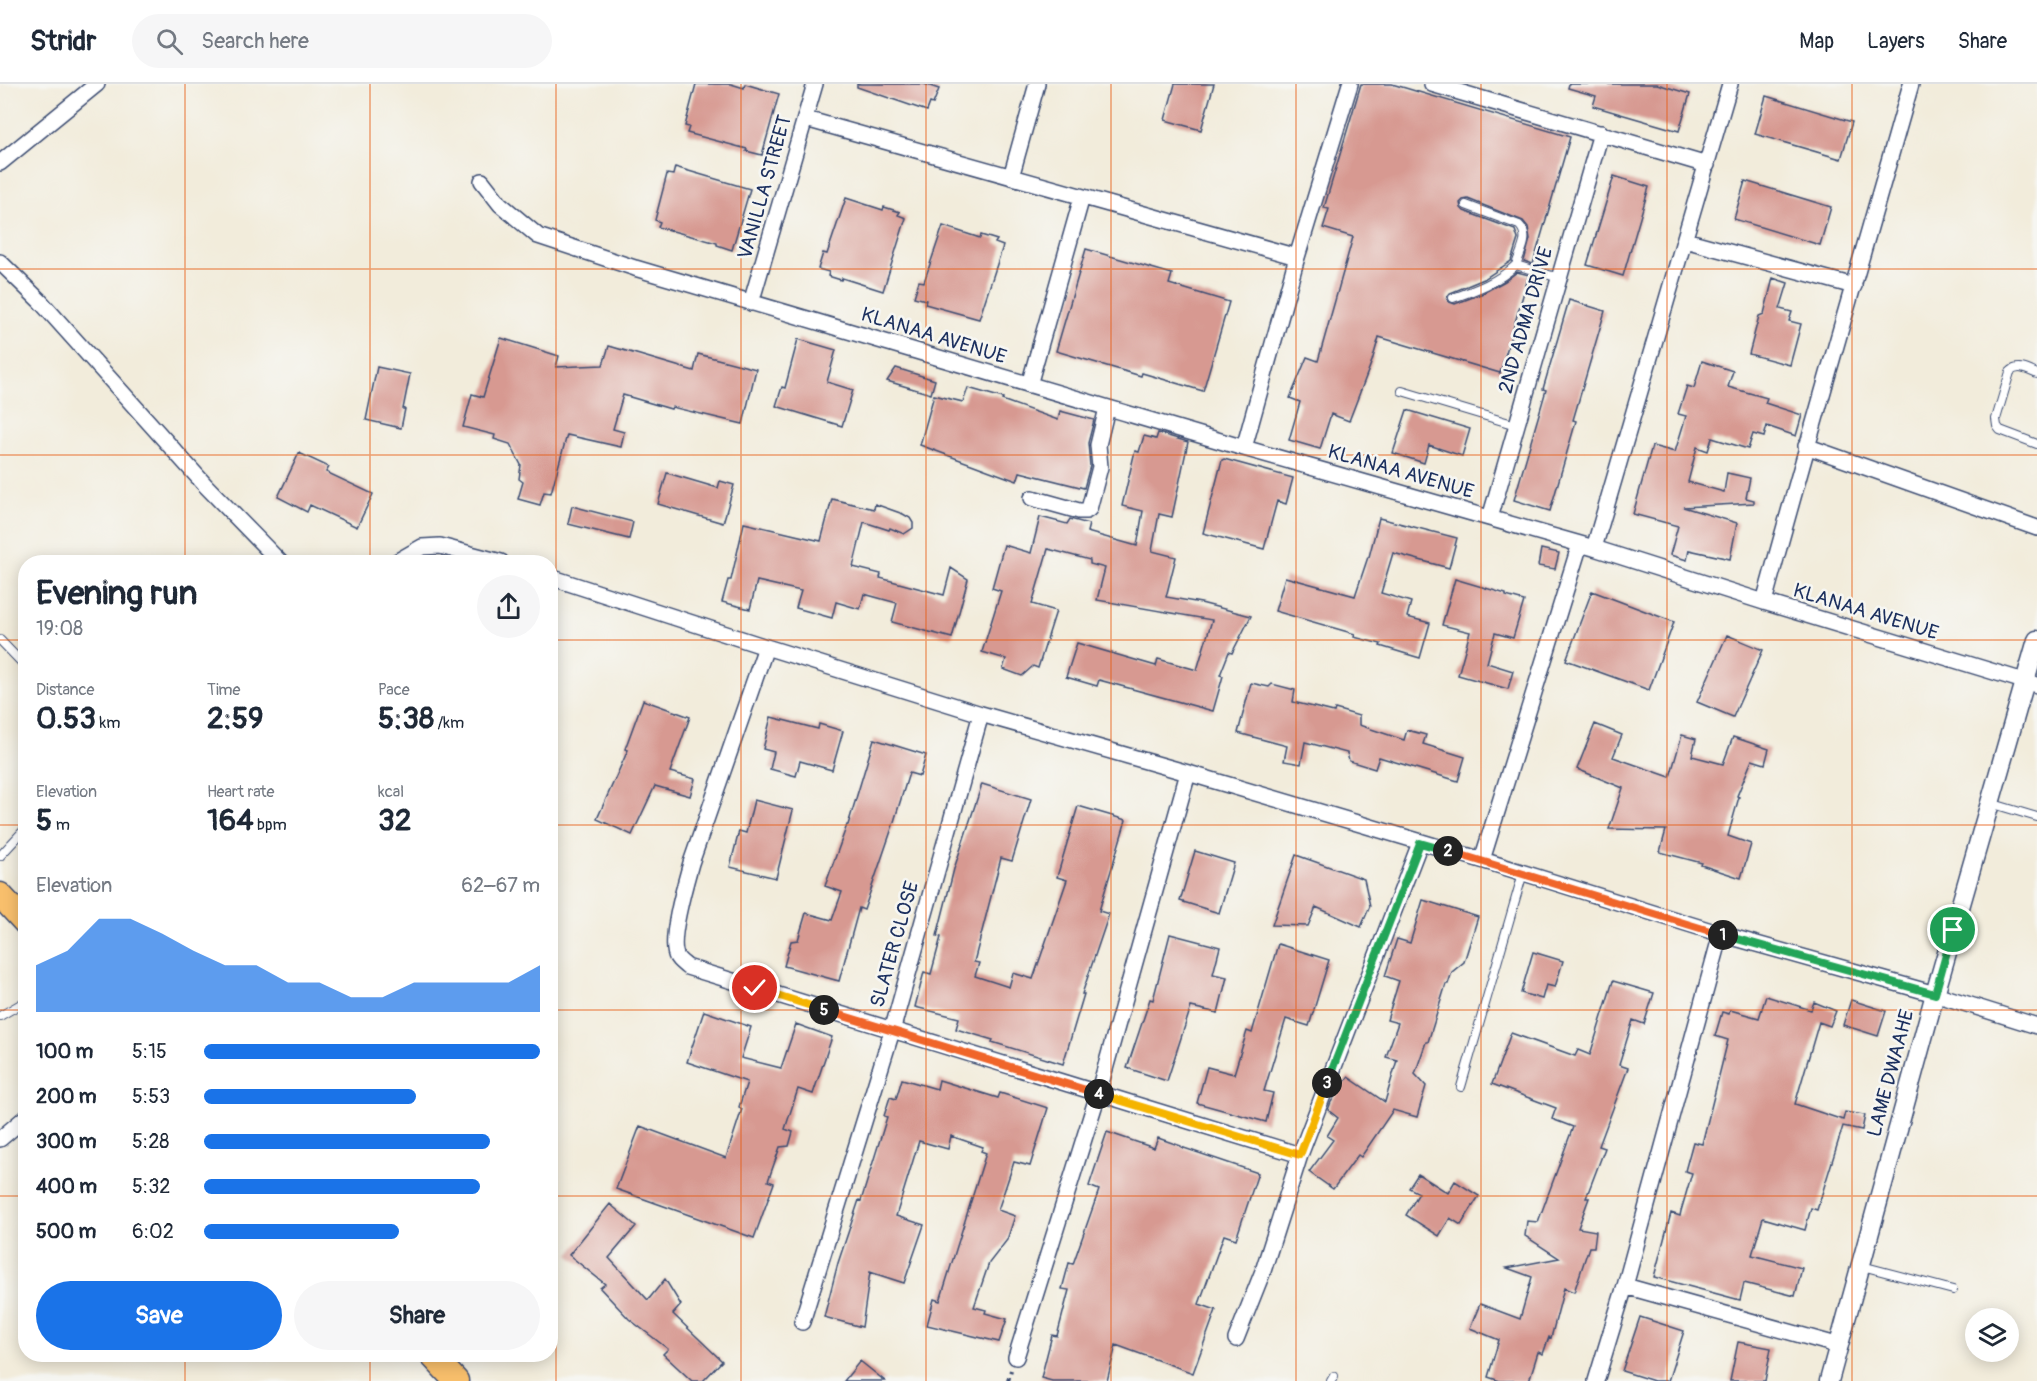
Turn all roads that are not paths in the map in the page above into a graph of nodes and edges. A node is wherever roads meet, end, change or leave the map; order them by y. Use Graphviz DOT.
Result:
graph roads {
  1 [pos="97,84"];
  2 [pos="815,84"];
  3 [pos="1038,84"];
  4 [pos="1350,84"];
  5 [pos="1432,84"];
  6 [pos="1730,84"];
  7 [pos="1911,84"];
  8 [pos="806,119"];
  9 [pos="1601,134"];
  10 [pos="0,163"];
  11 [pos="1707,165"];
  12 [pos="1011,177"];
  13 [pos="482,181"];
  14 [pos="1082,197"];
  15 [pos="1466,205"];
  16 [pos="1685,240"];
  17 [pos="1298,258"];
  18 [pos="0,262"];
  19 [pos="1516,265"];
  20 [pos="1559,278"];
  21 [pos="1854,286"];
  22 [pos="1453,298"];
  23 [pos="751,303"];
  24 [pos="2037,374"];
  25 [pos="1029,385"];
  26 [pos="1402,391"];
  27 [pos="1107,408"];
  28 [pos="1516,425"];
  29 [pos="2037,444"];
  30 [pos="1806,446"];
  31 [pos="1244,448"];
  32 [pos="1032,498"];
  33 [pos="1490,518"];
  34 [pos="2037,528"];
  35 [pos="1587,546"];
  36 [pos="273,555"];
  37 [pos="408,555"];
  38 [pos="474,555"];
  39 [pos="558,580"];
  40 [pos="1764,603"];
  41 [pos="0,640"];
  42 [pos="2037,640"];
  43 [pos="766,647"];
  44 [pos="18,659"];
  45 [pos="2031,683"];
  46 [pos="981,714"];
  47 [pos="1188,773"];
  48 [pos="1990,803"];
  49 [pos="2037,817"];
  50 [pos="18,837"];
  51 [pos="1420,843"];
  52 [pos="0,856"];
  53 [pos="1482,860"];
  54 [pos="1523,873"];
  55 [pos="0,895"];
  56 [pos="18,914"];
  57 [pos="1721,934"];
  58 [pos="1935,994"];
  59 [pos="18,1006"];
  60 [pos="0,1016"];
  61 [pos="2037,1026"];
  62 [pos="892,1031"];
  63 [pos="1461,1087"];
  64 [pos="1098,1094"];
  65 [pos="18,1124"];
  66 [pos="0,1139"];
  67 [pos="1300,1155"];
  68 [pos="1862,1266"];
  69 [pos="1625,1286"];
  70 [pos="1953,1290"];
  71 [pos="802,1322"];
  72 [pos="1236,1339"];
  73 [pos="1840,1346"];
  74 [pos="1016,1357"];
  75 [pos="438,1362"];
  76 [pos="456,1381"];
  77 [pos="1596,1381"];
  78 [pos="1829,1381"];
  1 -- 10 [label="street"];
  2 -- 8 [label="street, VANILLA STREET"];
  3 -- 12 [label="street"];
  4 -- 17 [label="street"];
  5 -- 9 [label="street"];
  6 -- 11 [label="street"];
  7 -- 21 [label="street"];
  8 -- 12 [label="street"];
  8 -- 23 [label="street, VANILLA STREET"];
  9 -- 11 [label="street"];
  9 -- 20 [label="street, 2ND ADMA DRIVE"];
  11 -- 16 [label="street"];
  12 -- 14 [label="street"];
  13 -- 23 [label="street, KLANAA AVENUE"];
  14 -- 17 [label="street"];
  14 -- 25 [label="street"];
  15 -- 19 [label="lane"];
  16 -- 21 [label="street"];
  16 -- 35 [label="street"];
  17 -- 31 [label="street"];
  18 -- 36 [label="street"];
  19 -- 20 [label="lane"];
  19 -- 22 [label="lane"];
  20 -- 28 [label="street, 2ND ADMA DRIVE"];
  21 -- 30 [label="street"];
  23 -- 25 [label="street, KLANAA AVENUE"];
  24 -- 29 [label="lane"];
  25 -- 27 [label="street, KLANAA AVENUE"];
  26 -- 28 [label="lane"];
  27 -- 31 [label="street, KLANAA AVENUE"];
  27 -- 32 [label="street"];
  28 -- 33 [label="street, 2ND ADMA DRIVE"];
  30 -- 34 [label="street"];
  30 -- 40 [label="street"];
  31 -- 33 [label="street, KLANAA AVENUE"];
  33 -- 35 [label="street, KLANAA AVENUE"];
  35 -- 40 [label="street, KLANAA AVENUE"];
  35 -- 53 [label="street"];
  37 -- 38 [label="street"];
  39 -- 43 [label="street"];
  40 -- 45 [label="street, KLANAA AVENUE"];
  41 -- 44 [label="lane"];
  42 -- 45 [label="street, LAME DWAAHE"];
  43 -- 46 [label="street"];
  43 -- 62 [label="street"];
  45 -- 48 [label="street, LAME DWAAHE"];
  46 -- 47 [label="street"];
  46 -- 62 [label="street, SLATER CLOSE"];
  47 -- 51 [label="street"];
  47 -- 64 [label="street"];
  48 -- 49 [label="lane"];
  48 -- 58 [label="street, LAME DWAAHE"];
  50 -- 52 [label="lane"];
  51 -- 53 [label="street"];
  51 -- 67 [label="street"];
  53 -- 54 [label="street"];
  54 -- 57 [label="street"];
  54 -- 63 [label="lane"];
  55 -- 56 [label="main road"];
  57 -- 58 [label="street"];
  57 -- 69 [label="street"];
  58 -- 61 [label="street"];
  58 -- 68 [label="street, LAME DWAAHE"];
  59 -- 60 [label="lane"];
  62 -- 64 [label="street"];
  62 -- 71 [label="street, SLATER CLOSE"];
  64 -- 67 [label="street"];
  64 -- 74 [label="street"];
  65 -- 66 [label="street"];
  67 -- 72 [label="street"];
  68 -- 70 [label="lane"];
  68 -- 73 [label="street, LAME DWAAHE"];
  69 -- 73 [label="street"];
  69 -- 77 [label="street"];
  73 -- 78 [label="street, LAME DWAAHE"];
  75 -- 76 [label="main road"];
}
